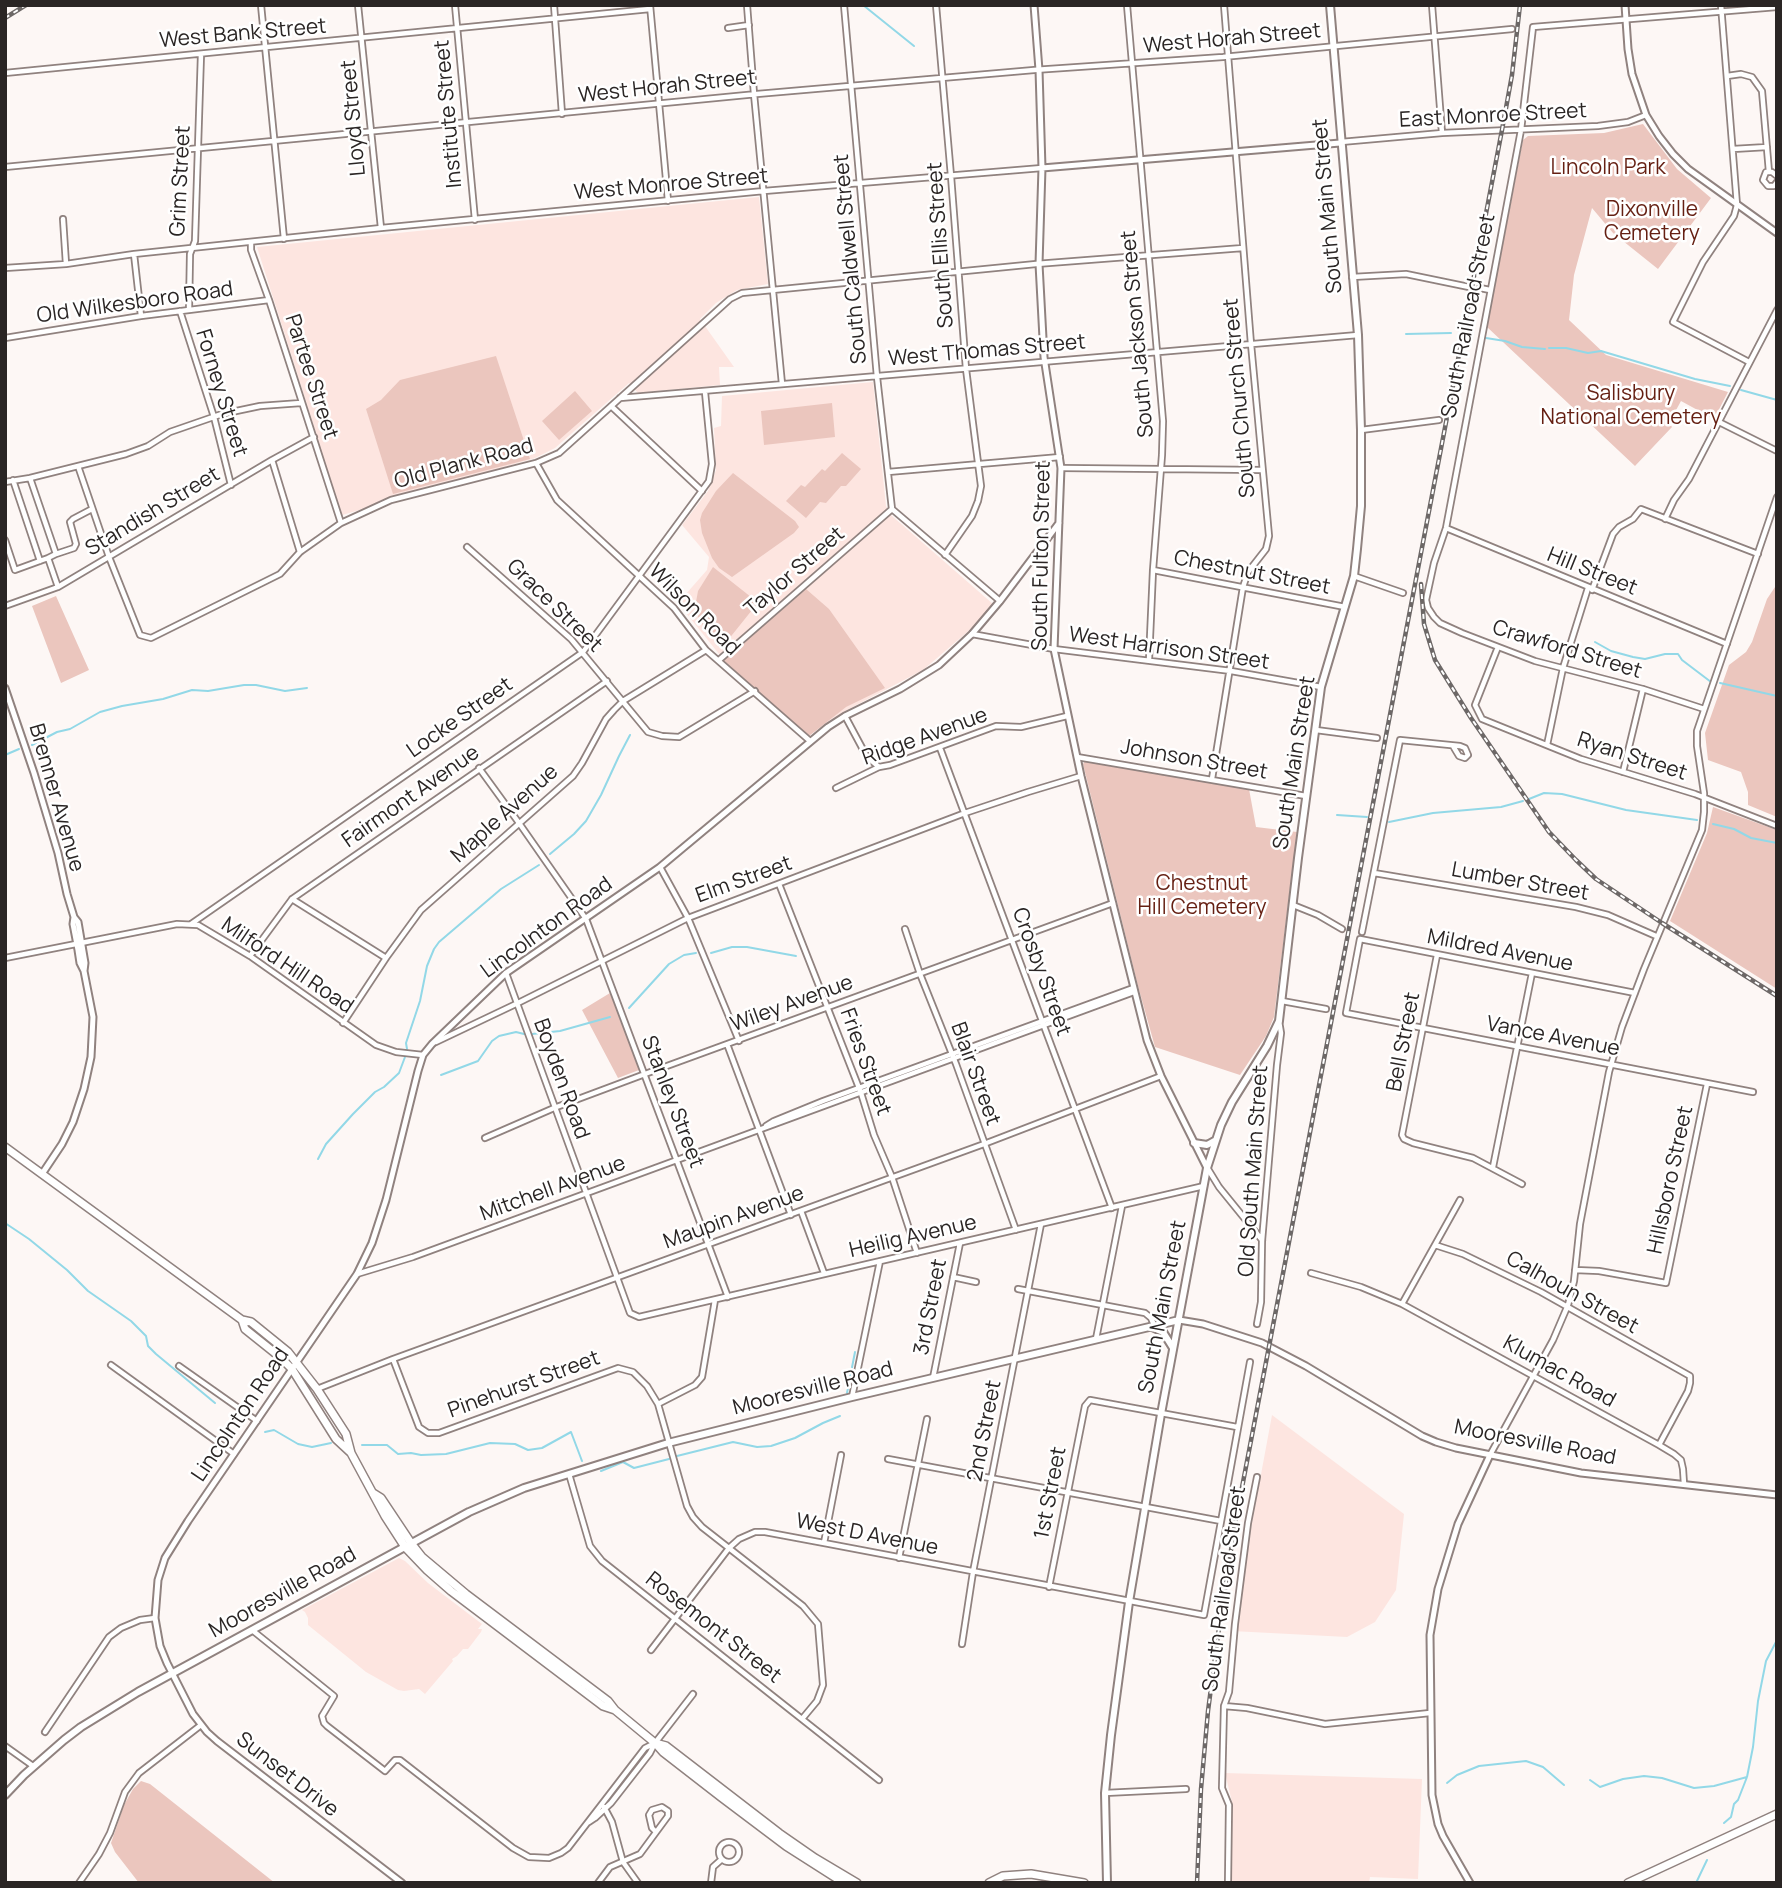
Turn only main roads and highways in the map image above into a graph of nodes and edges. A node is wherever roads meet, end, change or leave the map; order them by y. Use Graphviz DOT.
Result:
graph roads {
  1 [pos="1330,5"];
  2 [pos="1216,1140"];
  3 [pos="1194,1143"];
  4 [pos="5,1147"];
  5 [pos="242,1320"];
  6 [pos="1179,1320"];
  7 [pos="1152,1326"];
  8 [pos="1173,1348"];
  9 [pos="351,1453"];
  10 [pos="408,1545"];
  11 [pos="655,1743"];
  12 [pos="5,1794"];
  13 [pos="1777,1814"];
  14 [pos="768,1825"];
  15 [pos="844,1883"];
  16 [pos="857,1883"];
  17 [pos="865,1883"];
  18 [pos="989,1883"];
  19 [pos="1084,1883"];
  20 [pos="1107,1883"];
  21 [pos="1628,1883"];
  1 -- 2 [label="main road, South Main Street"];
  2 -- 3 [label="main road"];
  2 -- 6 [label="main road, South Main Street"];
  4 -- 5 [label="highway"];
  5 -- 9 [label="highway"];
  5 -- 9 [label="highway"];
  6 -- 7 [label="main road, Mooresville Road"];
  6 -- 8 [label="main road, South Main Street"];
  7 -- 8 [label="main road"];
  7 -- 10 [label="main road, Mooresville Road"];
  8 -- 20 [label="main road, South Main Street"];
  9 -- 10 [label="highway"];
  10 -- 11 [label="highway"];
  10 -- 12 [label="main road, Mooresville Road"];
  11 -- 14 [label="highway"];
  11 -- 15 [label="highway"];
  13 -- 21 [label="highway"];
  14 -- 16 [label="highway"];
  14 -- 17 [label="highway"];
  18 -- 19 [label="highway"];
}
